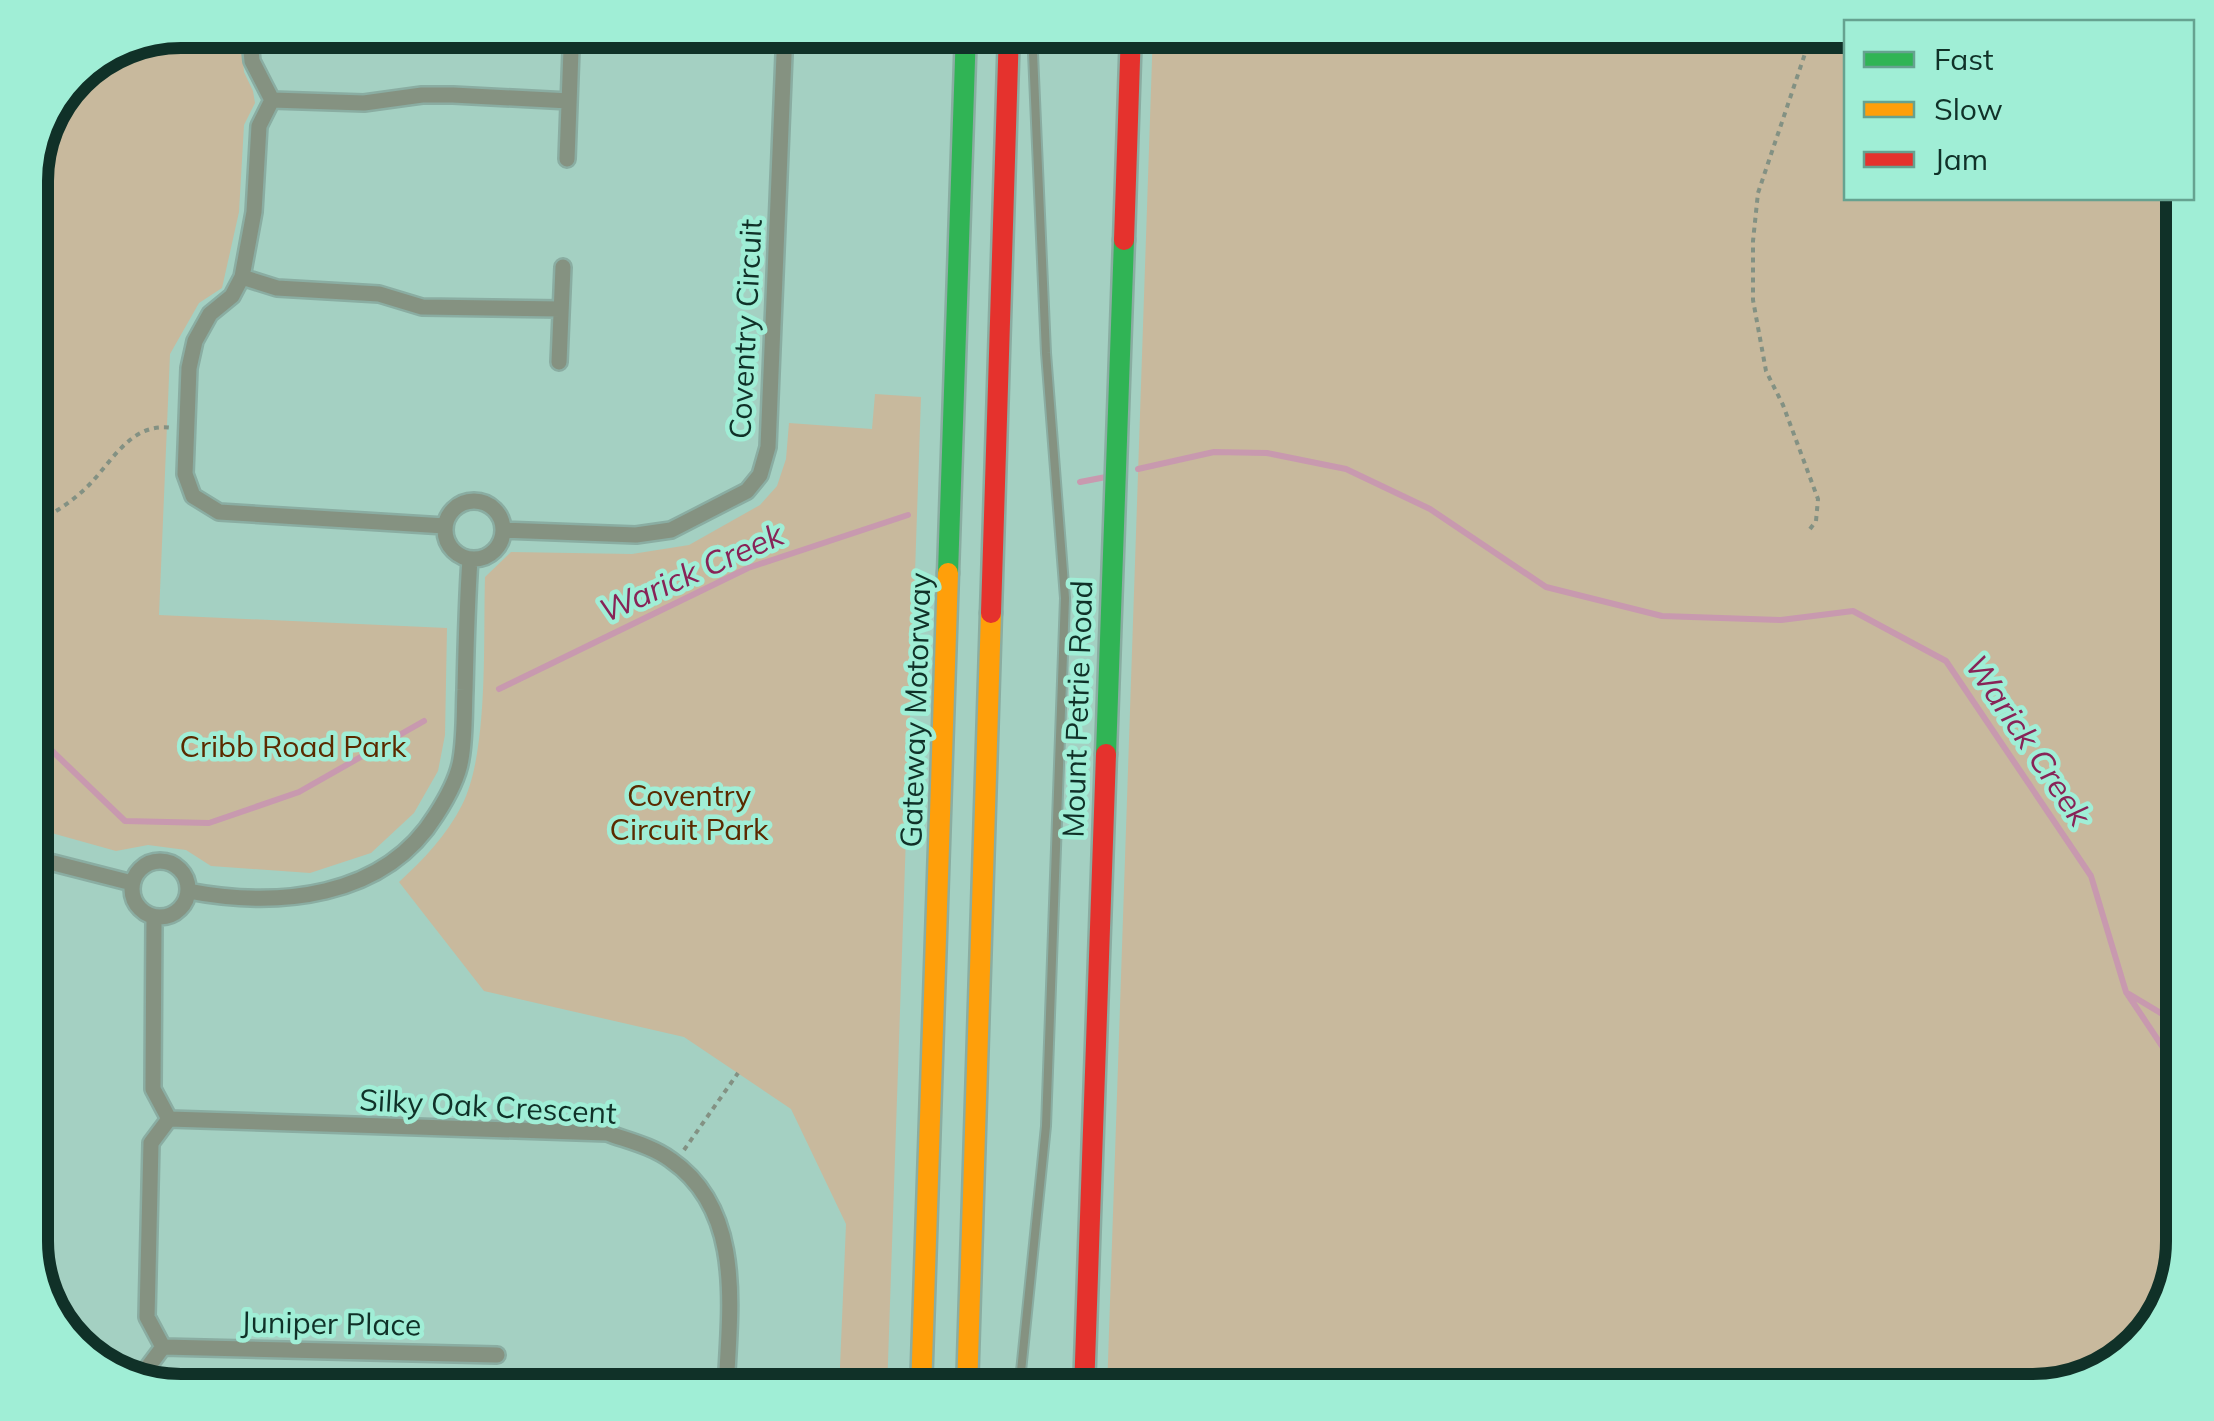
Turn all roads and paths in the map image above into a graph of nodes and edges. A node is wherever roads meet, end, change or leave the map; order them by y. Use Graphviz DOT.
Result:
graph roads {
  1 [pos="250,47"];
  2 [pos="784,47"];
  3 [pos="965,47"];
  4 [pos="1008,47"];
  5 [pos="1033,47"];
  6 [pos="1130,47"];
  7 [pos="1806,47"];
  8 [pos="571,50"];
  9 [pos="272,100"];
  10 [pos="569,102"];
  11 [pos="566,159"];
  12 [pos="563,267"];
  13 [pos="242,277"];
  14 [pos="561,309"];
  15 [pos="559,362"];
  16 [pos="187,430"];
  17 [pos="48,516"];
  18 [pos="445,526"];
  19 [pos="1810,529"];
  20 [pos="503,530"];
  21 [pos="470,559"];
  22 [pos="48,861"];
  23 [pos="132,882"];
  24 [pos="188,891"];
  25 [pos="154,916"];
  26 [pos="738,1073"];
  27 [pos="168,1120"];
  28 [pos="675,1162"];
  29 [pos="163,1347"];
  30 [pos="497,1355"];
  31 [pos="147,1369"];
  32 [pos="727,1374"];
  33 [pos="921,1374"];
  34 [pos="969,1374"];
  35 [pos="1021,1374"];
  36 [pos="1085,1374"];
  1 -- 9 [label="street"];
  2 -- 20 [label="street, Coventry Circuit"];
  3 -- 33 [label="main road, Gateway Motorway"];
  4 -- 34 [label="main road"];
  5 -- 35 [label="lane"];
  6 -- 36 [label="main road, Mount Petrie Road"];
  7 -- 19 [label="path"];
  8 -- 10 [label="street"];
  9 -- 10 [label="street"];
  9 -- 13 [label="street"];
  10 -- 11 [label="street"];
  12 -- 14 [label="street"];
  13 -- 14 [label="street"];
  13 -- 16 [label="street"];
  14 -- 15 [label="street"];
  16 -- 17 [label="path"];
  16 -- 18 [label="street"];
  18 -- 20 [label="street"];
  18 -- 21 [label="street"];
  20 -- 21 [label="street"];
  21 -- 24 [label="street"];
  22 -- 23 [label="street"];
  23 -- 24 [label="street"];
  23 -- 25 [label="street"];
  24 -- 25 [label="street"];
  25 -- 27 [label="street"];
  26 -- 28 [label="path"];
  27 -- 28 [label="street, Silky Oak Crescent"];
  27 -- 29 [label="street"];
  28 -- 32 [label="street, Silky Oak Crescent"];
  29 -- 30 [label="street, Juniper Place"];
  29 -- 31 [label="street"];
}
